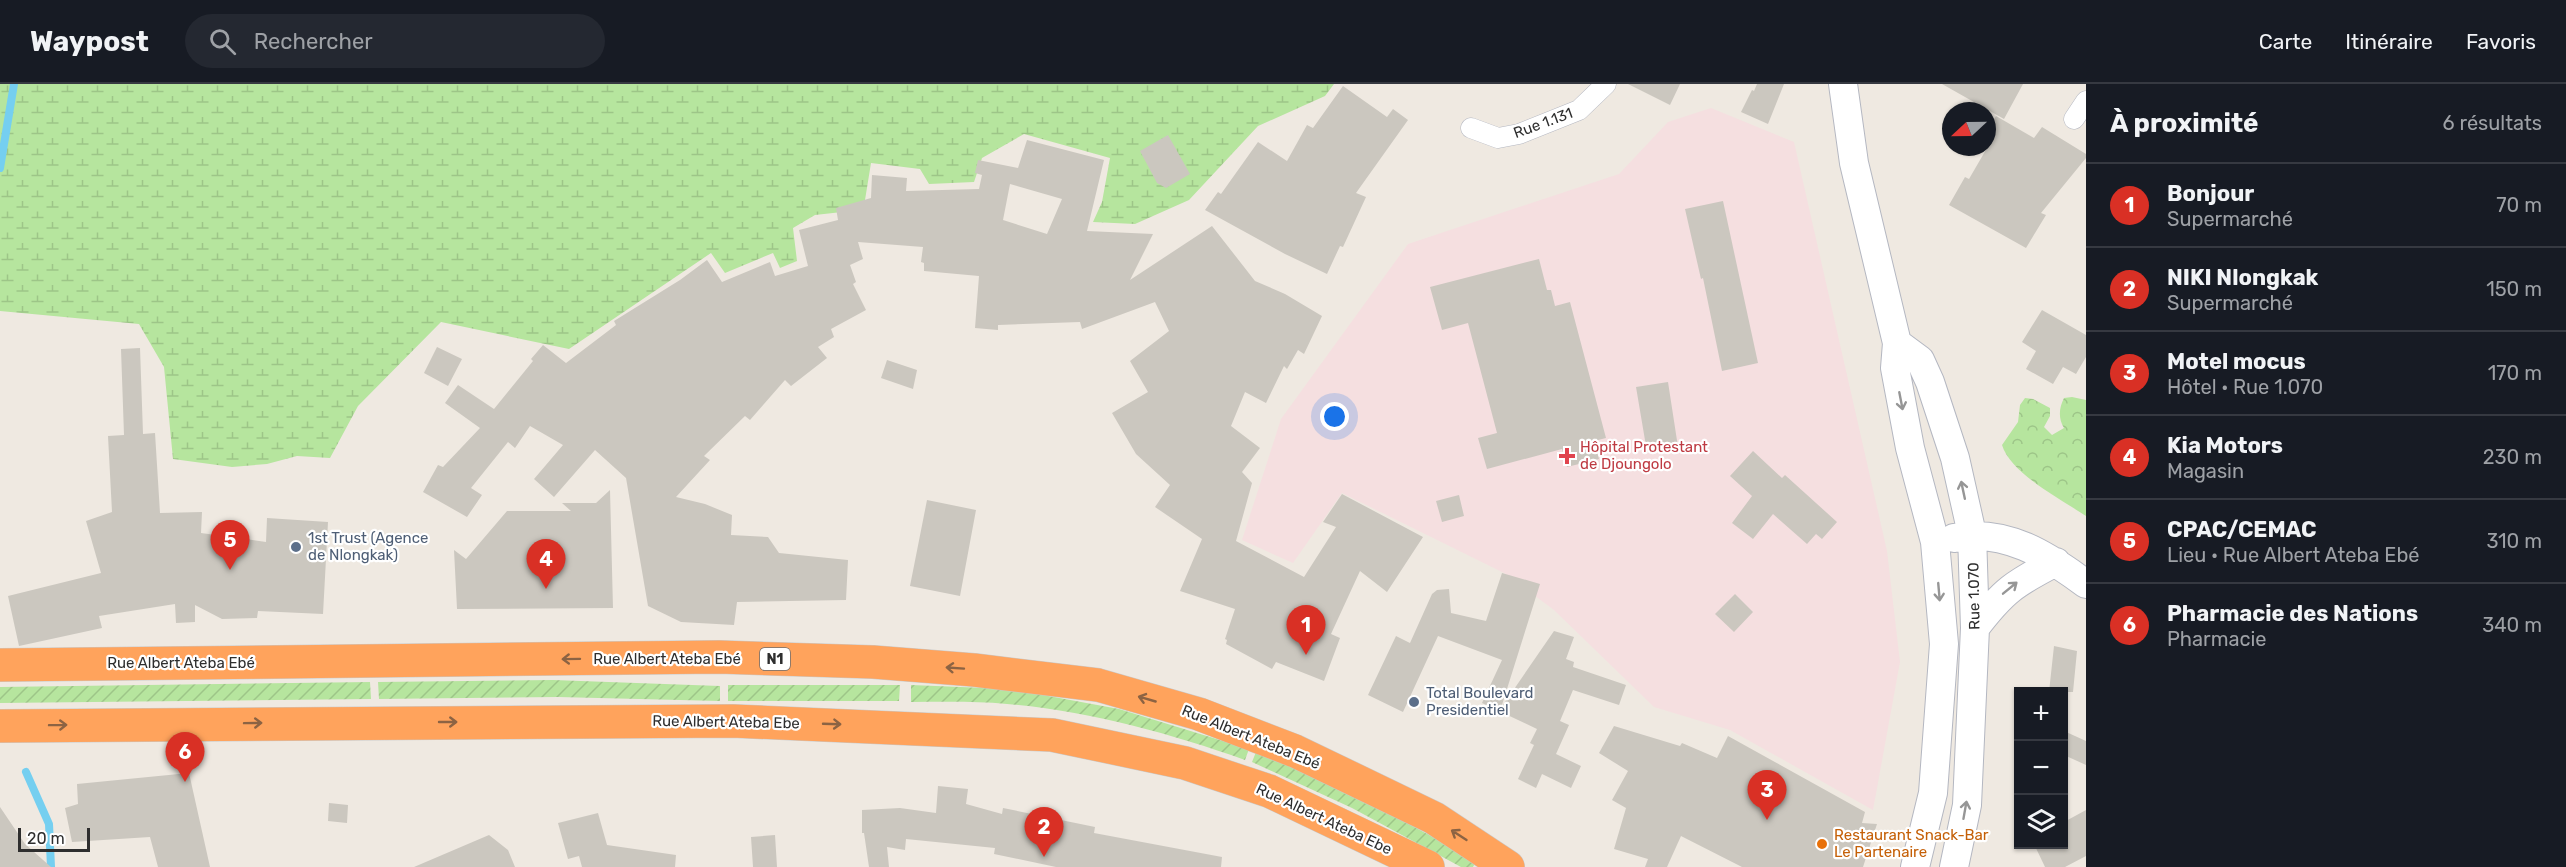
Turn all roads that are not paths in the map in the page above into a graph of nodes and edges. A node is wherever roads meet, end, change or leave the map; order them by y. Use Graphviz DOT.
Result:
graph roads {
  1 [pos="1606,84"];
  2 [pos="1843,84"];
  3 [pos="2086,100"];
  4 [pos="2074,119"];
  5 [pos="1471,128"];
  6 [pos="1897,343"];
  7 [pos="1972,534"];
  8 [pos="1935,542"];
  9 [pos="2056,562"];
  10 [pos="2086,584"];
  11 [pos="1975,628"];
  12 [pos="0,665"];
  13 [pos="0,726"];
  14 [pos="1428,867"];
  15 [pos="1508,867"];
  16 [pos="1915,867"];
  17 [pos="1954,867"];
  1 -- 5 [label="street, Rue 1.131"];
  2 -- 6 [label="main road"];
  3 -- 4 [label="street"];
  7 -- 6 [label="main road, Rue 1.070, one-way"];
  6 -- 8 [label="main road, one-way"];
  7 -- 8 [label="main road"];
  7 -- 9 [label="main road"];
  7 -- 11 [label="main road, Rue 1.070"];
  8 -- 16 [label="main road, one-way"];
  9 -- 10 [label="main road"];
  11 -- 9 [label="main road, one-way"];
  17 -- 11 [label="main road, Rue 1.070, one-way"];
  15 -- 12 [label="highway, Rue Albert Ateba Ebé / N1, one-way"];
  13 -- 14 [label="highway, Rue Albert Ateba Ebe, one-way"];
}
